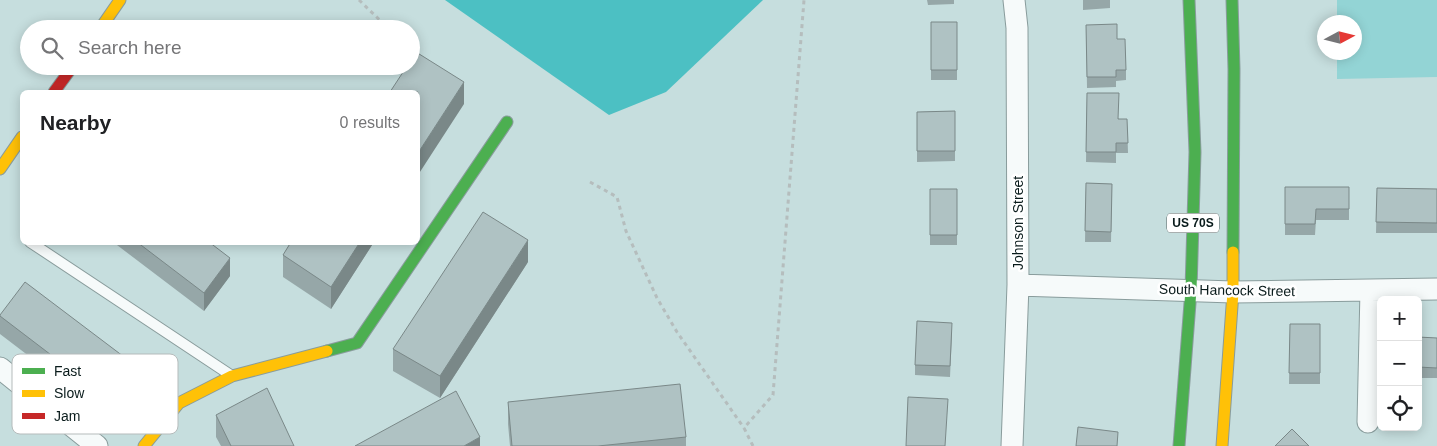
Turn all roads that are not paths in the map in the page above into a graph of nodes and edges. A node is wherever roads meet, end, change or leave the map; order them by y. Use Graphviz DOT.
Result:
graph roads {
  1 [pos="120,0"];
  2 [pos="1014,0"];
  3 [pos="1189,0"];
  4 [pos="1232,0"];
  5 [pos="106,20"];
  6 [pos="66,75"];
  7 [pos="55,90"];
  8 [pos="507,122"];
  9 [pos="20,141"];
  10 [pos="0,169"];
  11 [pos="35,245"];
  12 [pos="1018,285"];
  13 [pos="1437,289"];
  14 [pos="1192,290"];
  15 [pos="1371,290"];
  16 [pos="1234,292"];
  17 [pos="0,368"];
  18 [pos="232,376"];
  19 [pos="12,378"];
  20 [pos="178,404"];
  21 [pos="1368,422"];
  22 [pos="82,434"];
  23 [pos="154,434"];
  24 [pos="97,446"];
  25 [pos="144,446"];
  26 [pos="1012,446"];
  27 [pos="1179,446"];
  28 [pos="1222,446"];
  1 -- 5 [label="main road"];
  2 -- 12 [label="street, Johnson Street"];
  3 -- 14 [label="main road, US 70S"];
  4 -- 16 [label="main road, US 70S"];
  6 -- 7 [label="main road"];
  8 -- 18 [label="main road"];
  9 -- 10 [label="main road"];
  11 -- 18 [label="lane"];
  12 -- 14 [label="street, South Hancock Street"];
  12 -- 26 [label="street, Johnson Street"];
  13 -- 15 [label="street, South Hancock Street"];
  14 -- 16 [label="street, South Hancock Street"];
  14 -- 27 [label="main road, US 70S"];
  15 -- 16 [label="street, South Hancock Street"];
  15 -- 21 [label="street"];
  16 -- 28 [label="main road, US 70S"];
  17 -- 19 [label="street"];
  18 -- 20 [label="main road"];
  22 -- 24 [label="street"];
  23 -- 25 [label="main road"];
}
